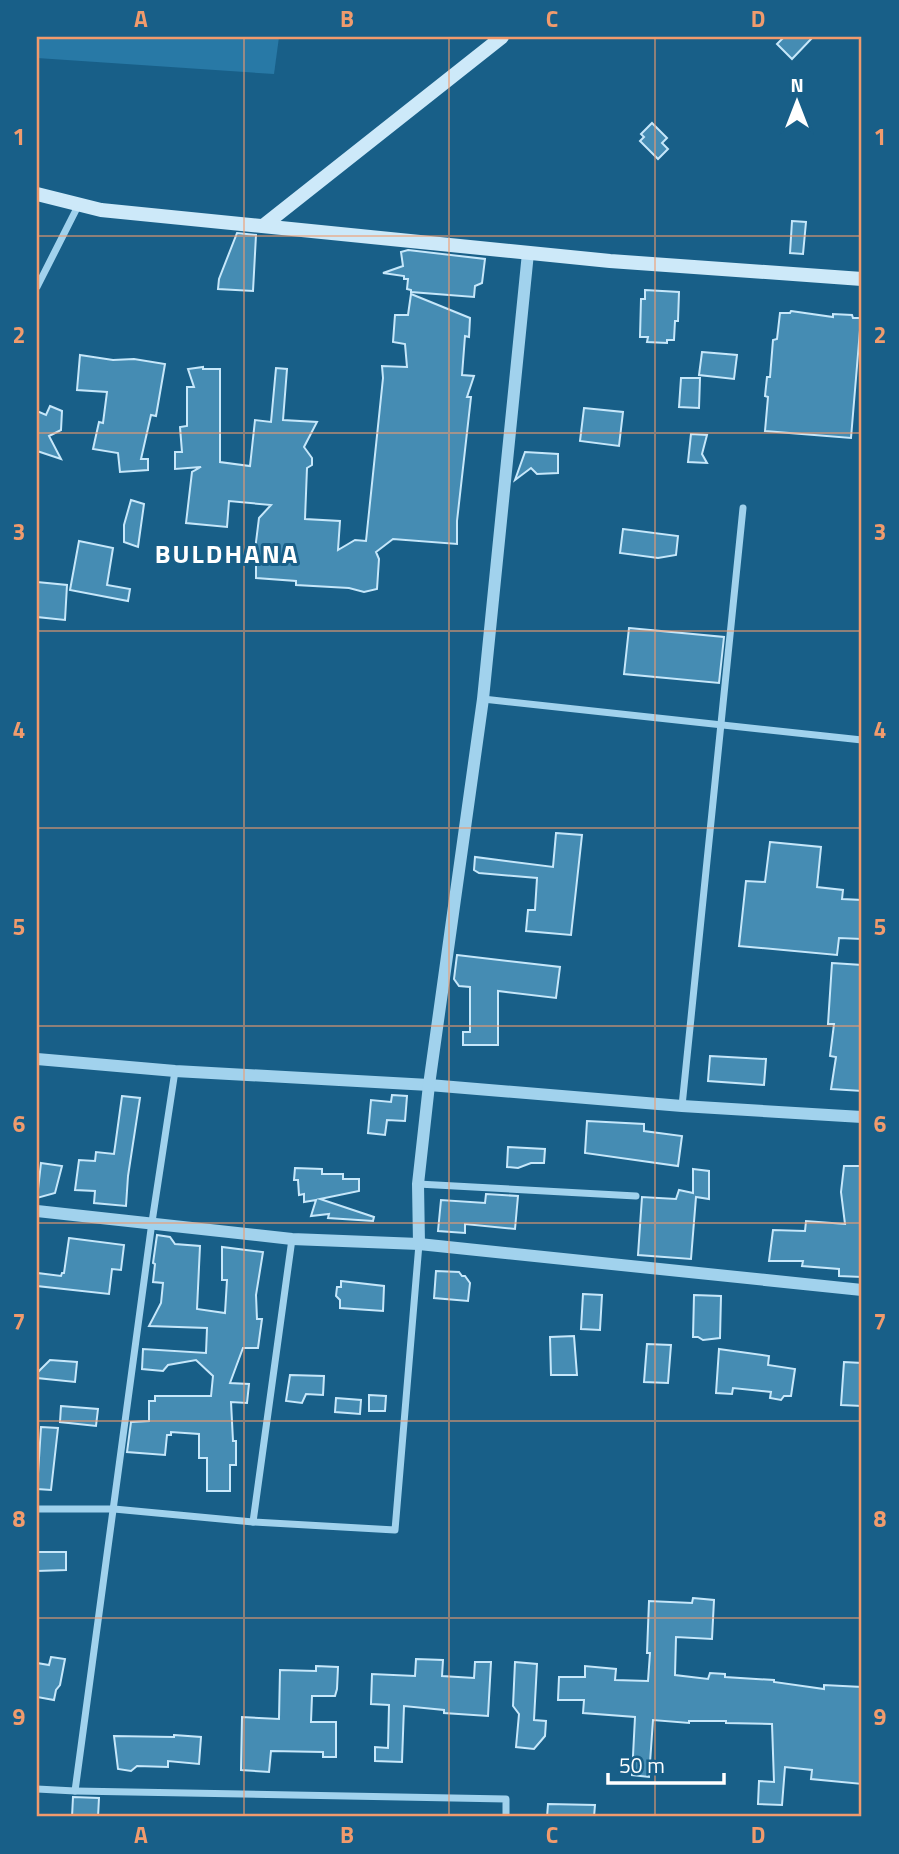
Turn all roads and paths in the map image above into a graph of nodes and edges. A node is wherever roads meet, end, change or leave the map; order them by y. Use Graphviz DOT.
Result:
graph roads {
  1 [pos="502,37"];
  2 [pos="37,194"];
  3 [pos="79,204"];
  4 [pos="263,226"];
  5 [pos="528,253"];
  6 [pos="862,279"];
  7 [pos="37,287"];
  8 [pos="743,508"];
  9 [pos="483,699"];
  10 [pos="720,724"];
  11 [pos="862,740"];
  12 [pos="37,1059"];
  13 [pos="176,1072"];
  14 [pos="429,1085"];
  15 [pos="682,1106"];
  16 [pos="862,1117"];
  17 [pos="418,1184"];
  18 [pos="636,1196"];
  19 [pos="37,1211"];
  20 [pos="152,1222"];
  21 [pos="292,1239"];
  22 [pos="419,1244"];
  23 [pos="862,1290"];
  24 [pos="37,1509"];
  25 [pos="114,1509"];
  26 [pos="253,1522"];
  27 [pos="37,1789"];
  28 [pos="75,1791"];
  29 [pos="506,1817"];
  1 -- 4 [label="main road"];
  2 -- 3 [label="main road"];
  3 -- 4 [label="main road"];
  3 -- 7 [label="street"];
  4 -- 5 [label="main road"];
  5 -- 6 [label="main road"];
  5 -- 9 [label="street"];
  8 -- 10 [label="street"];
  9 -- 10 [label="street"];
  9 -- 14 [label="street"];
  10 -- 11 [label="street"];
  10 -- 15 [label="street"];
  12 -- 13 [label="street"];
  13 -- 14 [label="street"];
  13 -- 20 [label="street"];
  14 -- 15 [label="street"];
  14 -- 17 [label="street"];
  15 -- 16 [label="street"];
  17 -- 18 [label="street"];
  17 -- 22 [label="street"];
  19 -- 20 [label="street"];
  20 -- 21 [label="street"];
  20 -- 25 [label="street"];
  21 -- 22 [label="street"];
  21 -- 26 [label="street"];
  22 -- 23 [label="street"];
  22 -- 26 [label="street"];
  24 -- 25 [label="street"];
  25 -- 26 [label="street"];
  25 -- 28 [label="street"];
  27 -- 28 [label="street"];
  28 -- 29 [label="street"];
}
